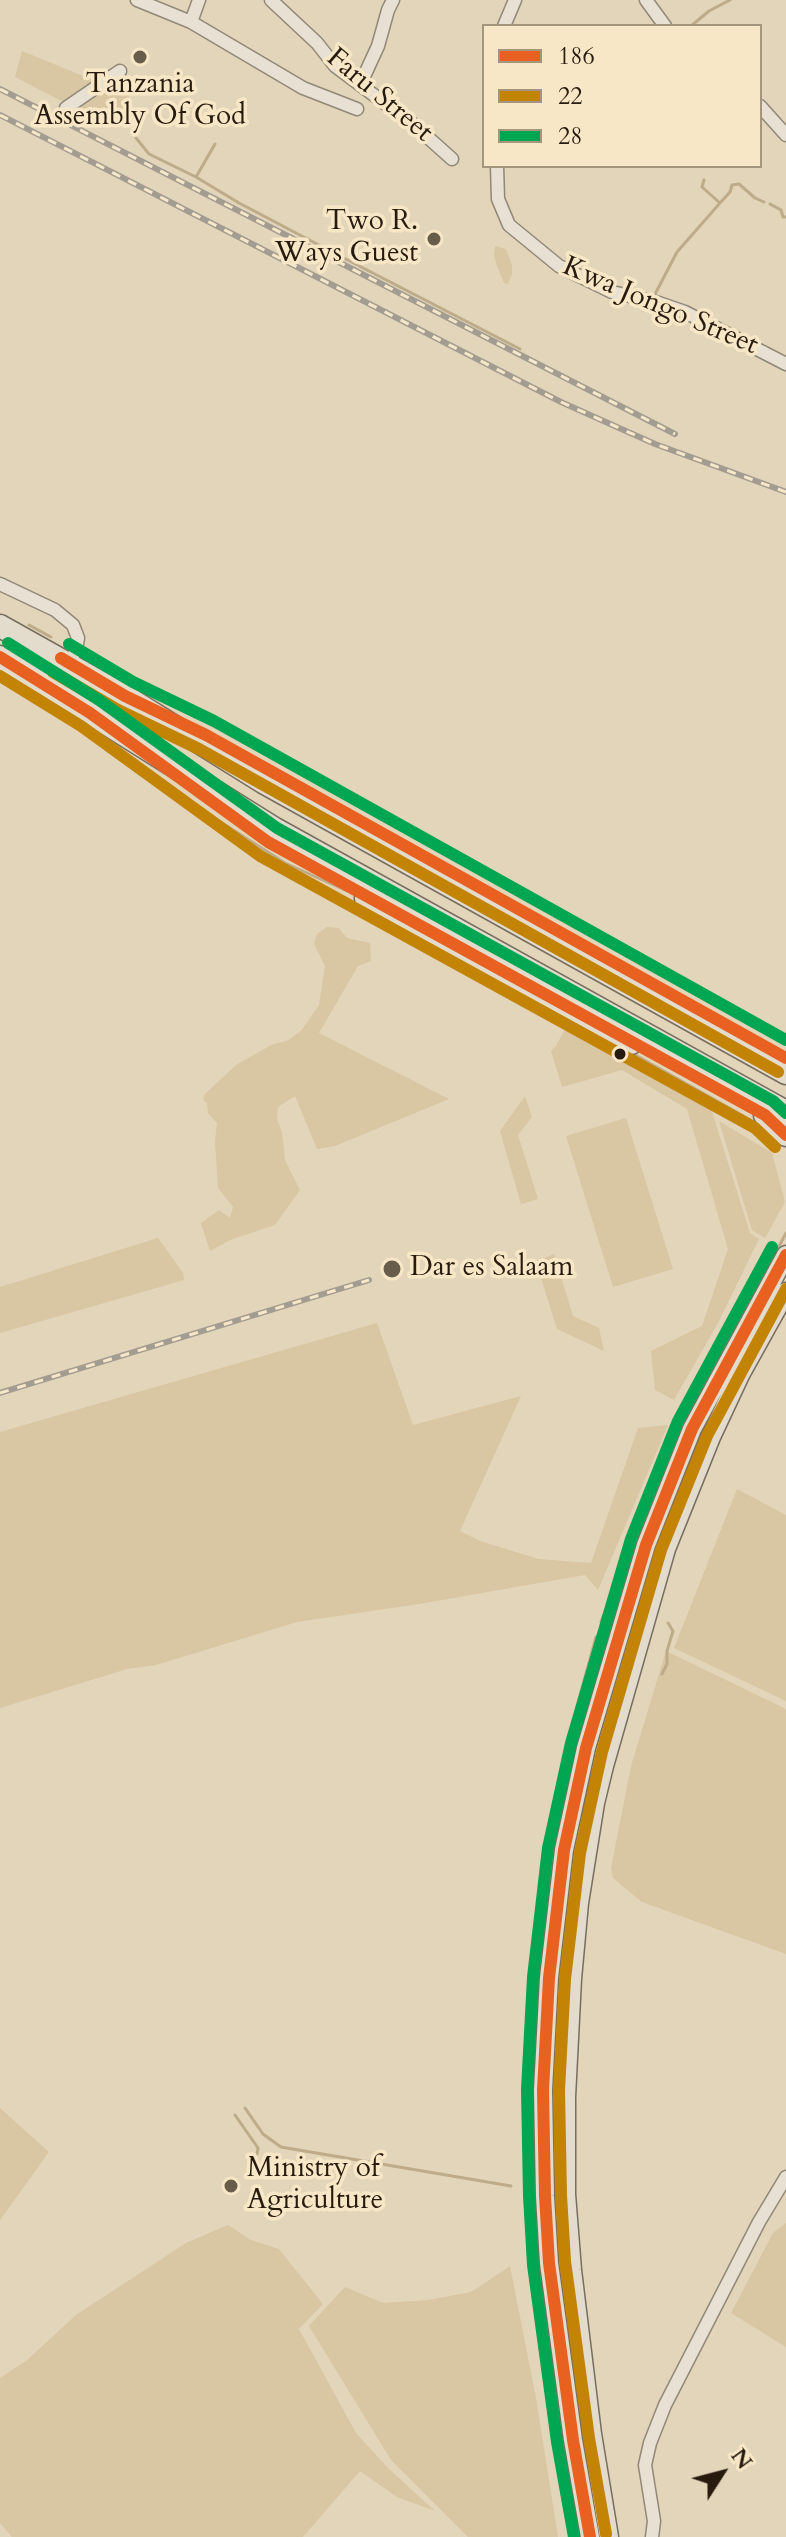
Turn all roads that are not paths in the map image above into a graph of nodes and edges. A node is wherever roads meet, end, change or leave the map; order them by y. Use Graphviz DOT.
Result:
graph roads {
  1 [pos="137,0"];
  2 [pos="199,0"];
  3 [pos="271,0"];
  4 [pos="393,0"];
  5 [pos="515,0"];
  6 [pos="646,0"];
  7 [pos="191,22"];
  8 [pos="505,24"];
  9 [pos="664,24"];
  10 [pos="120,71"];
  11 [pos="360,85"];
  12 [pos="66,108"];
  13 [pos="762,108"];
  14 [pos="357,109"];
  15 [pos="786,135"];
  16 [pos="452,159"];
  17 [pos="497,168"];
  18 [pos="786,364"];
  19 [pos="0,584"];
  20 [pos="0,626"];
  21 [pos="0,657"];
  22 [pos="70,663"];
  23 [pos="125,696"];
  24 [pos="90,713"];
  25 [pos="786,1058"];
  26 [pos="786,1073"];
  27 [pos="775,1114"];
  28 [pos="786,1128"];
  29 [pos="786,1135"];
  30 [pos="786,1255"];
  31 [pos="786,1292"];
  32 [pos="786,2177"];
  33 [pos="590,2537"];
  34 [pos="609,2537"];
  35 [pos="653,2537"];
  1 -- 7 [label="street"];
  2 -- 7 [label="street"];
  3 -- 11 [label="street, Faru Street"];
  4 -- 11 [label="street"];
  5 -- 8 [label="street"];
  6 -- 9 [label="street"];
  7 -- 14 [label="street"];
  10 -- 12 [label="street"];
  11 -- 16 [label="street, Faru Street"];
  13 -- 15 [label="street"];
  17 -- 18 [label="street, Kwa Jongo Street"];
  19 -- 22 [label="street"];
  20 -- 22 [label="highway"];
  21 -- 24 [label="highway"];
  22 -- 23 [label="highway"];
  23 -- 25 [label="highway"];
  23 -- 26 [label="highway"];
  24 -- 27 [label="highway"];
  24 -- 27 [label="highway"];
  27 -- 28 [label="highway"];
  27 -- 29 [label="highway"];
  30 -- 33 [label="main road"];
  31 -- 34 [label="main road"];
  32 -- 35 [label="street"];
}
